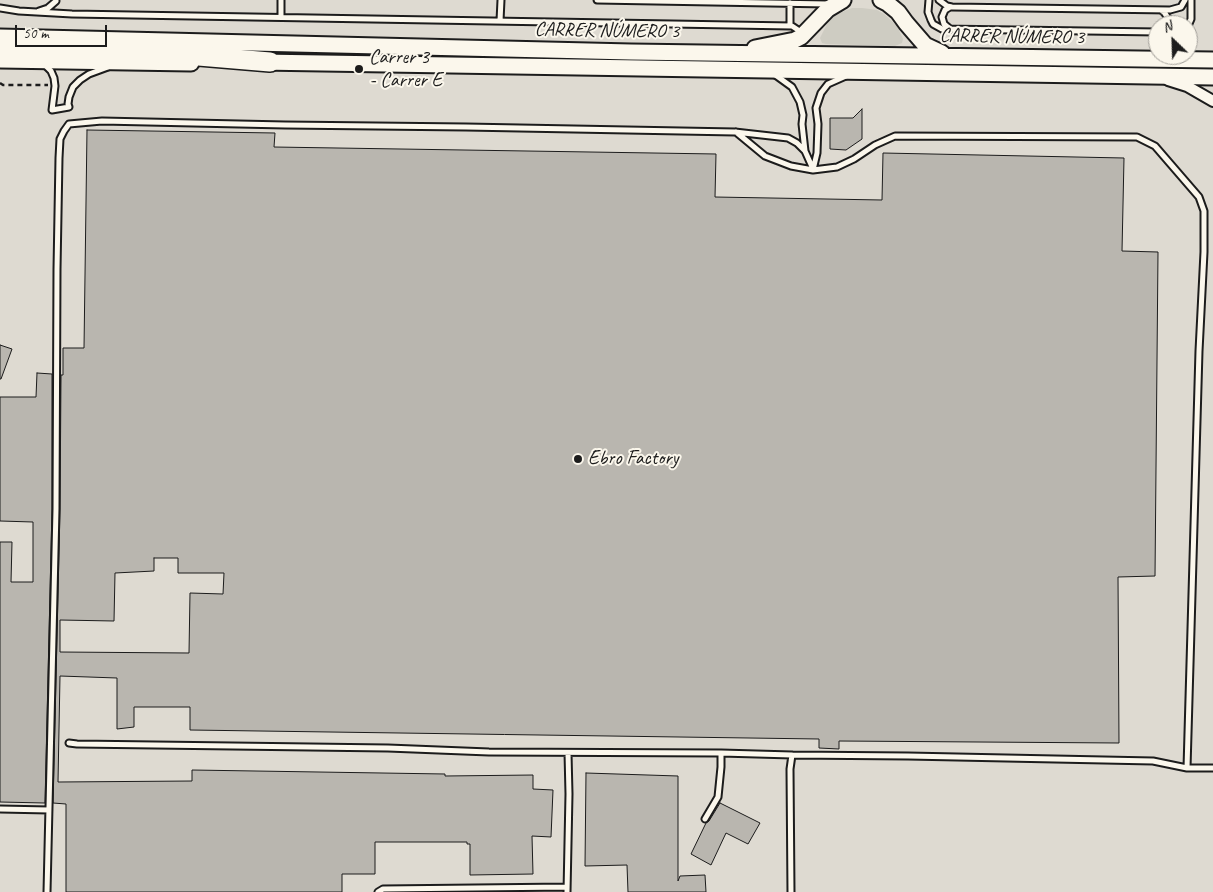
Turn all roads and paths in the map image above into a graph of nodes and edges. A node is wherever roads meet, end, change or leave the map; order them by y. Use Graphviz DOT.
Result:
graph roads {
  1 [pos="282,0"];
  2 [pos="501,0"];
  3 [pos="597,0"];
  4 [pos="881,0"];
  5 [pos="929,0"];
  6 [pos="939,0"];
  7 [pos="1185,0"];
  8 [pos="1192,0"];
  9 [pos="56,1"];
  10 [pos="840,2"];
  11 [pos="790,3"];
  12 [pos="896,6"];
  13 [pos="952,7"];
  14 [pos="0,8"];
  15 [pos="1160,10"];
  16 [pos="32,12"];
  17 [pos="64,14"];
  18 [pos="1166,15"];
  19 [pos="1191,15"];
  20 [pos="281,17"];
  21 [pos="500,21"];
  22 [pos="951,29"];
  23 [pos="1148,32"];
  24 [pos="0,33"];
  25 [pos="793,33"];
  26 [pos="0,37"];
  27 [pos="20,38"];
  28 [pos="0,50"];
  29 [pos="732,53"];
  30 [pos="950,56"];
  31 [pos="0,60"];
  32 [pos="38,60"];
  33 [pos="1213,60"];
  34 [pos="121,62"];
  35 [pos="270,62"];
  36 [pos="768,70"];
  37 [pos="854,72"];
  38 [pos="1156,76"];
  39 [pos="1213,78"];
  40 [pos="0,83"];
  41 [pos="49,85"];
  42 [pos="1213,101"];
  43 [pos="735,132"];
  44 [pos="805,151"];
  45 [pos="813,170"];
  46 [pos="69,743"];
  47 [pos="568,753"];
  48 [pos="721,753"];
  49 [pos="792,755"];
  50 [pos="1187,768"];
  51 [pos="1213,768"];
  52 [pos="0,809"];
  53 [pos="49,810"];
  54 [pos="705,819"];
  55 [pos="567,890"];
  56 [pos="47,892"];
  57 [pos="378,892"];
  58 [pos="791,892"];
  1 -- 20 [label="lane"];
  2 -- 21 [label="lane"];
  3 -- 11 [label="lane"];
  4 -- 12 [label="main road"];
  5 -- 22 [label="lane"];
  6 -- 13 [label="lane"];
  7 -- 15 [label="lane"];
  8 -- 19 [label="lane"];
  9 -- 16 [label="lane"];
  9 -- 17 [label="lane"];
  10 -- 11 [label="lane"];
  10 -- 25 [label="main road"];
  11 -- 25 [label="lane"];
  12 -- 30 [label="main road"];
  13 -- 15 [label="lane"];
  13 -- 22 [label="lane"];
  14 -- 16 [label="lane"];
  15 -- 18 [label="lane"];
  16 -- 17 [label="lane"];
  17 -- 20 [label="lane"];
  20 -- 21 [label="lane"];
  21 -- 25 [label="lane"];
  22 -- 23 [label="lane"];
  24 -- 27 [label="main road"];
  25 -- 29 [label="main road"];
  26 -- 27 [label="main road, CARRER NÚMERO 3"];
  27 -- 29 [label="main road, CARRER NÚMERO 3"];
  28 -- 35 [label="highway"];
  29 -- 30 [label="main road, CARRER NÚMERO 3"];
  30 -- 33 [label="main road, CARRER NÚMERO 3"];
  31 -- 32 [label="main road, CARRER NÚMERO 3"];
  32 -- 34 [label="main road, CARRER NÚMERO 3"];
  32 -- 34 [label="lane"];
  34 -- 35 [label="main road, CARRER NÚMERO 3"];
  35 -- 36 [label="main road, CARRER NÚMERO 3"];
  36 -- 37 [label="main road, CARRER NÚMERO 3"];
  36 -- 44 [label="lane"];
  37 -- 38 [label="main road, CARRER NÚMERO 3"];
  37 -- 45 [label="lane"];
  38 -- 39 [label="main road, CARRER NÚMERO 3"];
  38 -- 42 [label="street"];
  40 -- 41 [label="path"];
  43 -- 44 [label="lane"];
  43 -- 45 [label="lane"];
  43 -- 53 [label="lane"];
  44 -- 45 [label="lane"];
  45 -- 50 [label="lane"];
  46 -- 47 [label="lane"];
  47 -- 48 [label="lane"];
  47 -- 55 [label="lane"];
  48 -- 49 [label="lane"];
  48 -- 54 [label="lane"];
  49 -- 50 [label="lane"];
  49 -- 58 [label="lane"];
  50 -- 51 [label="lane"];
  52 -- 53 [label="lane"];
  53 -- 56 [label="lane"];
  55 -- 57 [label="lane"];
}
